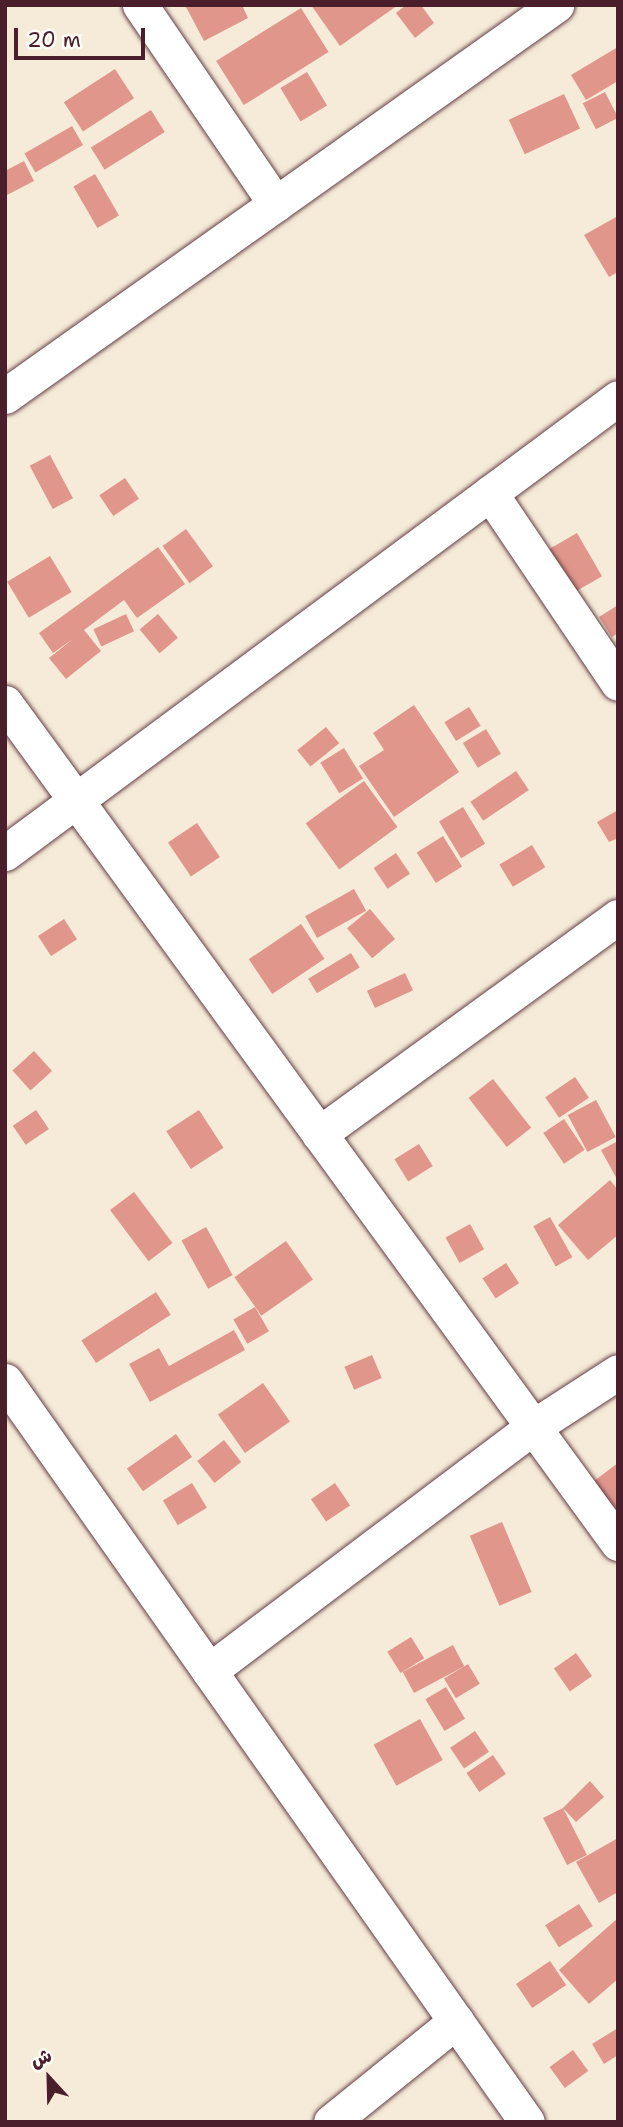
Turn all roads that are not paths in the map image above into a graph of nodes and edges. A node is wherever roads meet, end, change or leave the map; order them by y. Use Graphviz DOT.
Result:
graph roads {
  1 [pos="140,5"];
  2 [pos="556,5"];
  3 [pos="276,204"];
  4 [pos="5,396"];
  5 [pos="618,398"];
  6 [pos="491,493"];
  7 [pos="618,683"];
  8 [pos="5,703"];
  9 [pos="76,801"];
  10 [pos="5,853"];
  11 [pos="618,917"];
  12 [pos="319,1134"];
  13 [pos="618,1372"];
  14 [pos="5,1381"];
  15 [pos="533,1427"];
  16 [pos="618,1543"];
  17 [pos="209,1671"];
  18 [pos="456,2021"];
  19 [pos="331,2122"];
  20 [pos="527,2122"];
  1 -- 3 [label="street"];
  2 -- 3 [label="street"];
  3 -- 4 [label="street"];
  5 -- 6 [label="street"];
  6 -- 7 [label="street"];
  6 -- 9 [label="street"];
  8 -- 9 [label="street"];
  9 -- 10 [label="street"];
  9 -- 12 [label="street"];
  11 -- 12 [label="street"];
  12 -- 15 [label="street"];
  13 -- 15 [label="street"];
  14 -- 17 [label="street"];
  15 -- 16 [label="street"];
  15 -- 17 [label="street"];
  17 -- 18 [label="street"];
  18 -- 19 [label="street"];
  18 -- 20 [label="street"];
}
